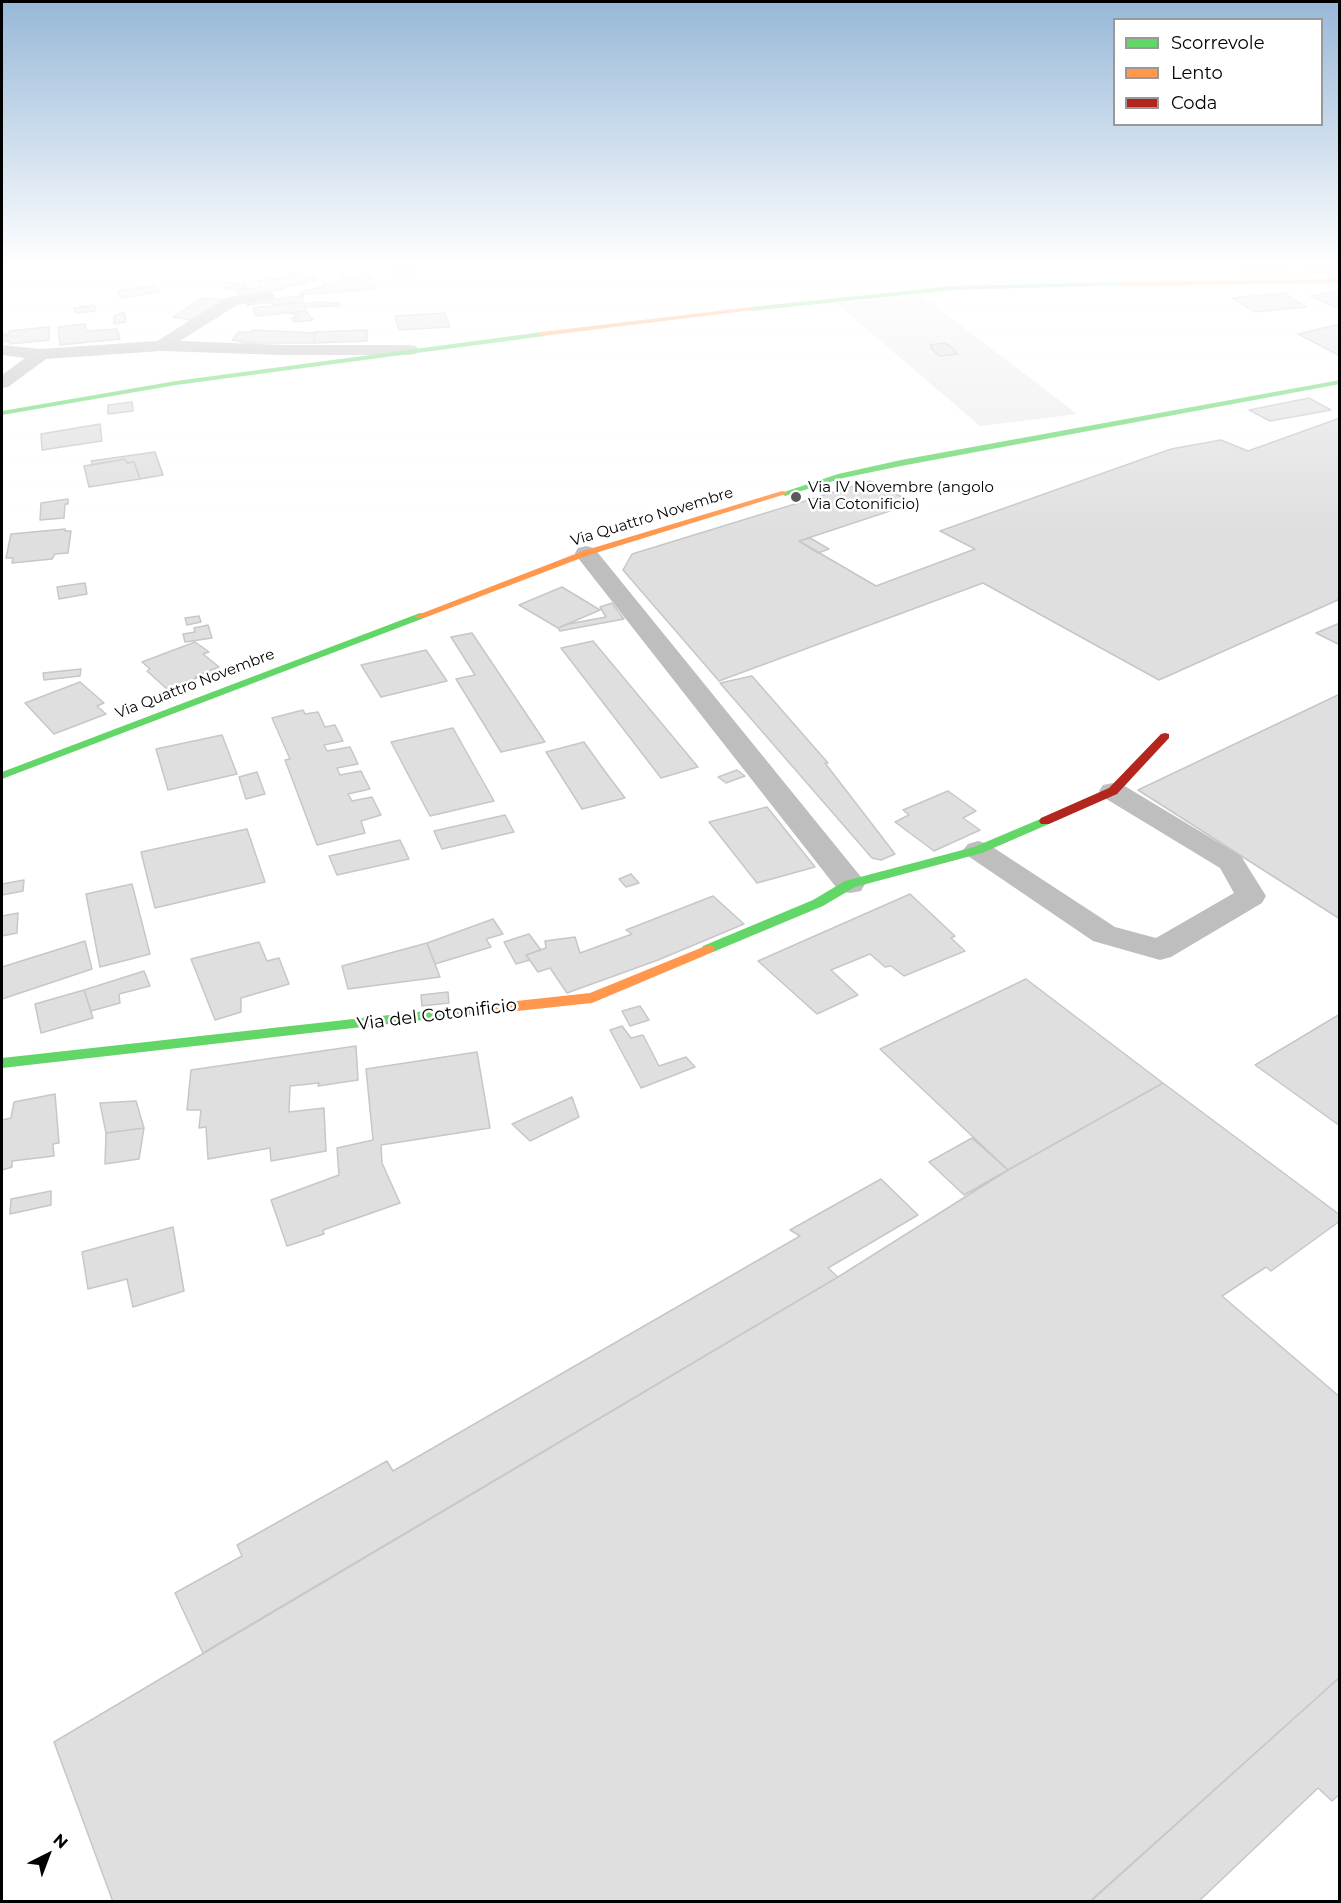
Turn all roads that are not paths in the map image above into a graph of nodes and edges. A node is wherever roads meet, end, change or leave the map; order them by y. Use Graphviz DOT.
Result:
graph roads {
  1 [pos="41,354"];
  2 [pos="383,354"];
  3 [pos="1340,382"];
  4 [pos="2,383"];
  5 [pos="2,413"];
  6 [pos="586,553"];
  7 [pos="1166,736"];
  8 [pos="2,776"];
  9 [pos="1113,791"];
  10 [pos="978,850"];
  11 [pos="850,884"];
  12 [pos="2,1063"];
  1 -- 4 [label="street"];
  2 -- 5 [label="street"];
  3 -- 6 [label="street, Via Quattro Novembre"];
  6 -- 8 [label="street, Via Quattro Novembre"];
  6 -- 11 [label="street"];
  7 -- 9 [label="street, Via del Cotonificio"];
  9 -- 10 [label="street, Via del Cotonificio"];
  9 -- 10 [label="street"];
  10 -- 11 [label="street, Via del Cotonificio"];
  11 -- 12 [label="street, Via del Cotonificio"];
}
